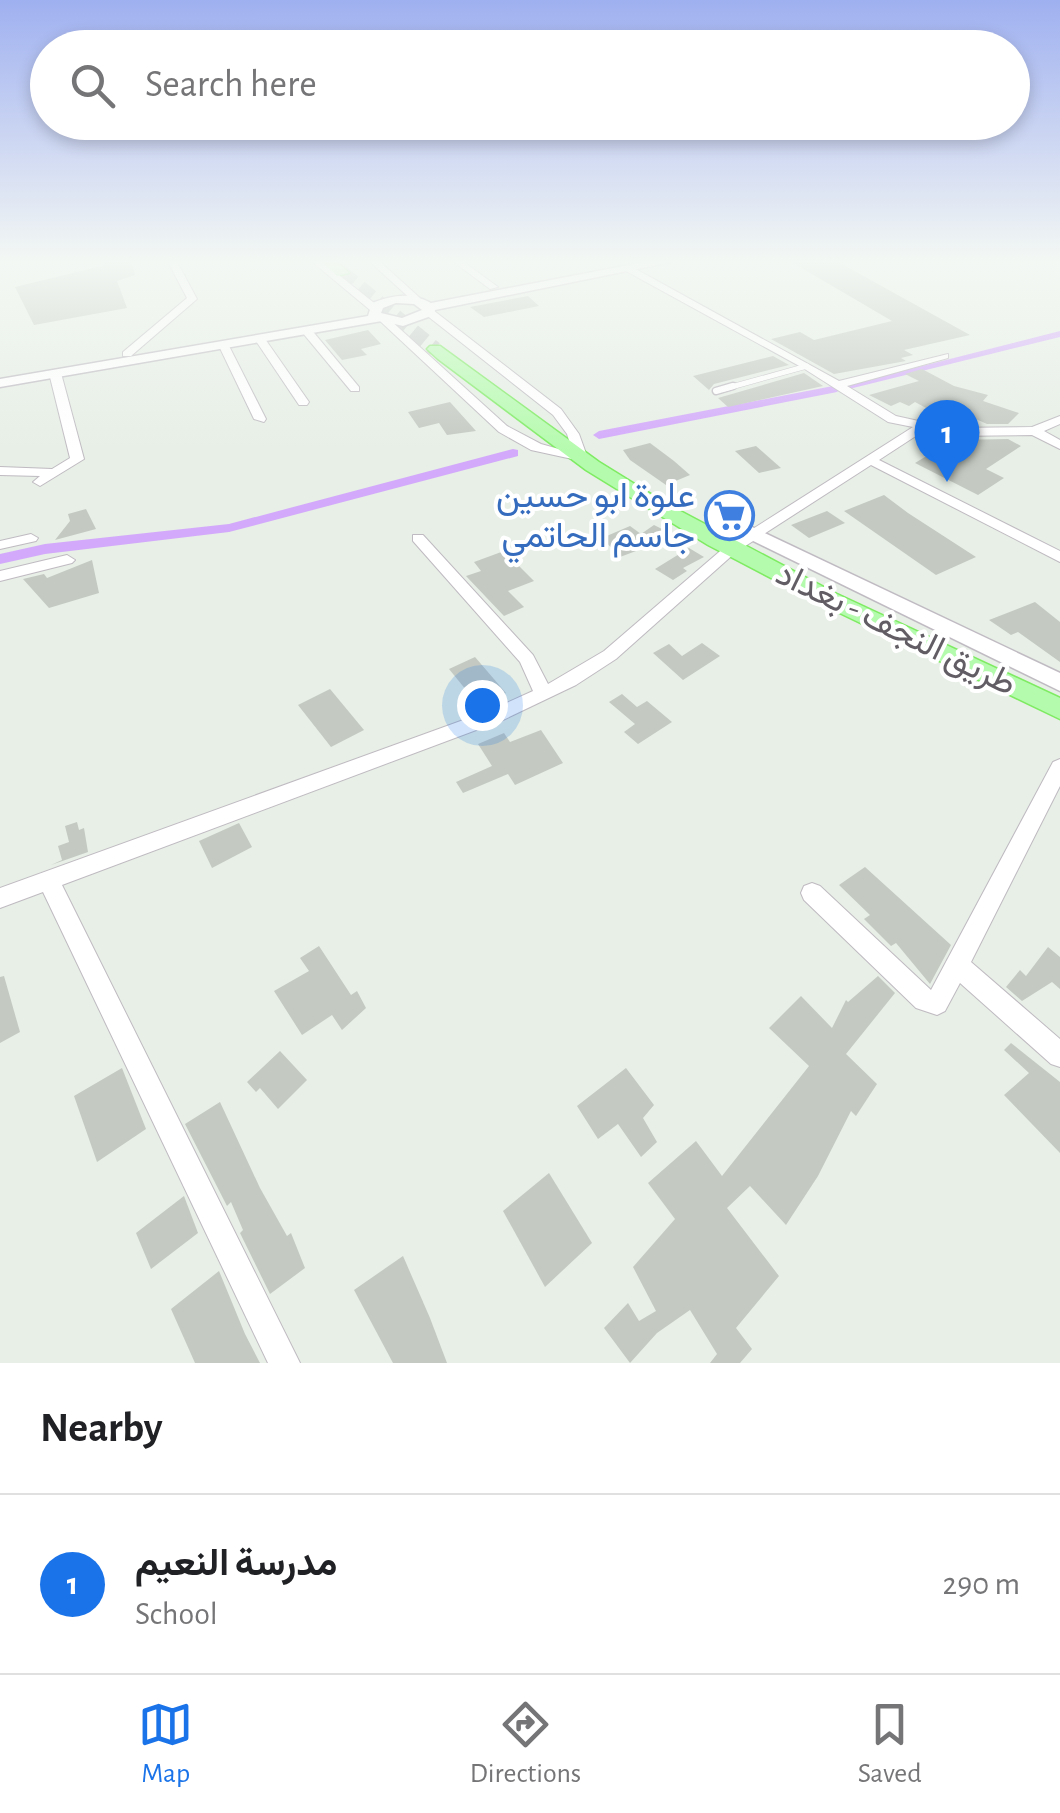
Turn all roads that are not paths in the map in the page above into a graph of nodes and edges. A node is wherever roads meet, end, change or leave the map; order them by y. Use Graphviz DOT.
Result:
graph roads {
  1 [pos="162,324"];
  2 [pos="317,324"];
  3 [pos="334,324"];
  4 [pos="388,324"];
  5 [pos="447,324"];
  6 [pos="734,324"];
  7 [pos="306,330"];
  8 [pos="259,338"];
  9 [pos="223,344"];
  10 [pos="442,346"];
  11 [pos="126,354"];
  12 [pos="944,356"];
  13 [pos="807,366"];
  14 [pos="54,373"];
  15 [pos="0,374"];
  16 [pos="0,383"];
  17 [pos="838,386"];
  18 [pos="355,389"];
  19 [pos="716,391"];
  20 [pos="303,402"];
  21 [pos="260,419"];
  22 [pos="1060,420"];
  23 [pos="920,428"];
  24 [pos="1034,431"];
  25 [pos="1060,445"];
  26 [pos="581,458"];
  27 [pos="870,460"];
  28 [pos="0,471"];
  29 [pos="55,473"];
  30 [pos="40,482"];
  31 [pos="752,534"];
  32 [pos="31,538"];
  33 [pos="418,538"];
  34 [pos="0,545"];
  35 [pos="731,549"];
  36 [pos="1060,557"];
  37 [pos="67,560"];
  38 [pos="0,576"];
  39 [pos="1060,683"];
  40 [pos="544,693"];
  41 [pos="1060,709"];
  42 [pos="1060,767"];
  43 [pos="50,880"];
  44 [pos="812,893"];
  45 [pos="0,898"];
  46 [pos="956,964"];
  47 [pos="1060,1055"];
  48 [pos="284,1363"];
  1 -- 11 [label="street"];
  2 -- 11 [label="main road"];
  3 -- 7 [label="main road"];
  4 -- 26 [label="street"];
  5 -- 26 [label="street"];
  6 -- 13 [label="street"];
  7 -- 8 [label="main road"];
  7 -- 18 [label="street"];
  8 -- 9 [label="main road"];
  8 -- 20 [label="street"];
  9 -- 14 [label="main road"];
  9 -- 21 [label="street"];
  10 -- 26 [label="main road, طريق النجف - بغداد"];
  11 -- 15 [label="main road"];
  12 -- 17 [label="street"];
  13 -- 17 [label="street"];
  13 -- 19 [label="lane"];
  14 -- 16 [label="main road"];
  14 -- 29 [label="street"];
  17 -- 23 [label="street"];
  22 -- 24 [label="street"];
  23 -- 24 [label="street"];
  23 -- 27 [label="street"];
  24 -- 25 [label="street"];
  26 -- 35 [label="main road, طريق النجف - بغداد"];
  27 -- 31 [label="street"];
  27 -- 36 [label="street"];
  28 -- 29 [label="street"];
  29 -- 30 [label="street"];
  31 -- 35 [label="street"];
  31 -- 39 [label="main road"];
  32 -- 34 [label="street"];
  33 -- 40 [label="street"];
  35 -- 40 [label="street"];
  35 -- 41 [label="main road, طريق النجف - بغداد"];
  37 -- 38 [label="street"];
  40 -- 43 [label="street"];
  42 -- 46 [label="street"];
  43 -- 45 [label="street"];
  43 -- 48 [label="street"];
  44 -- 46 [label="street"];
  46 -- 47 [label="street"];
}
